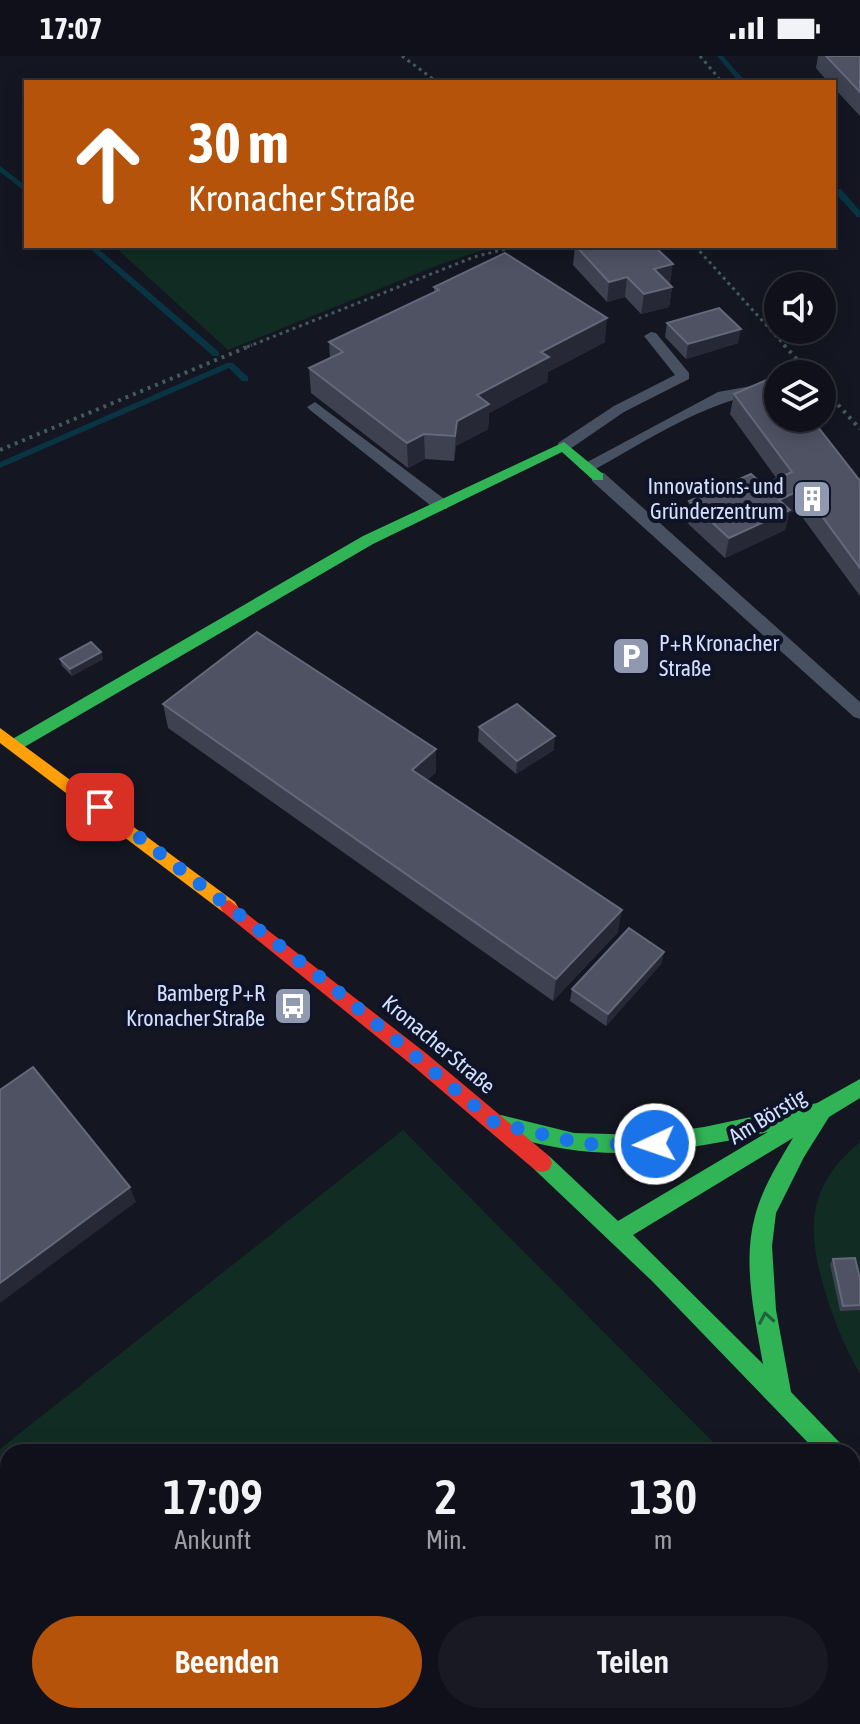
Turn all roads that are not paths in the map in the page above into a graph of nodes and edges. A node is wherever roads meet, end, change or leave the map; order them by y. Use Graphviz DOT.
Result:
graph roads {
  1 [pos="651,336"];
  2 [pos="764,389"];
  3 [pos="315,407"];
  4 [pos="564,446"];
  5 [pos="592,472"];
  6 [pos="441,505"];
  7 [pos="860,712"];
  8 [pos="8,740"];
  9 [pos="860,1088"];
  10 [pos="822,1111"];
  11 [pos="495,1123"];
  12 [pos="617,1233"];
  13 [pos="780,1395"];
  14 [pos="826,1444"];
  1 -- 4 [label="lane"];
  2 -- 5 [label="lane"];
  3 -- 6 [label="lane"];
  4 -- 5 [label="street"];
  4 -- 6 [label="street, Kronacher Straße"];
  5 -- 7 [label="lane"];
  6 -- 8 [label="street, Kronacher Straße"];
  8 -- 11 [label="street, Kronacher Straße"];
  9 -- 10 [label="street, Am Börstig"];
  10 -- 11 [label="street"];
  10 -- 12 [label="street, Am Börstig"];
  13 -- 10 [label="street, one-way"];
  11 -- 12 [label="street, Kronacher Straße"];
  12 -- 13 [label="street, Kronacher Straße"];
  13 -- 14 [label="street, Kronacher Straße"];
}
